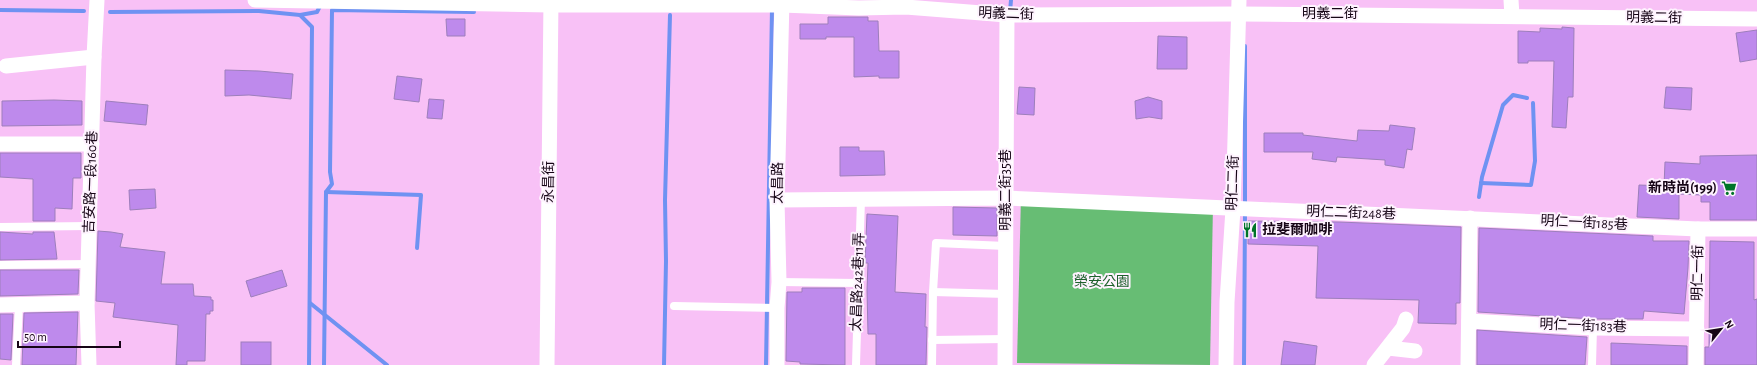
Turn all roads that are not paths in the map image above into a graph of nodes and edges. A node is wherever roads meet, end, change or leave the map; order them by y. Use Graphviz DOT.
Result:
graph roads {
  1 [pos="97,0"];
  2 [pos="255,0"];
  3 [pos="1511,0"];
  4 [pos="782,2"];
  5 [pos="550,3"];
  6 [pos="859,4"];
  7 [pos="906,4"];
  8 [pos="1239,7"];
  9 [pos="1007,15"];
  10 [pos="1512,16"];
  11 [pos="1757,19"];
  12 [pos="94,58"];
  13 [pos="6,66"];
  14 [pos="1,144"];
  15 [pos="92,144"];
  16 [pos="1005,198"];
  17 [pos="861,199"];
  18 [pos="777,200"];
  19 [pos="1233,209"];
  20 [pos="1470,218"];
  21 [pos="90,226"];
  22 [pos="0,227"];
  23 [pos="1698,229"];
  24 [pos="1757,229"];
  25 [pos="1006,246"];
  26 [pos="88,264"];
  27 [pos="0,265"];
  28 [pos="779,282"];
  29 [pos="858,283"];
  30 [pos="933,292"];
  31 [pos="1006,294"];
  32 [pos="87,303"];
  33 [pos="0,305"];
  34 [pos="19,305"];
  35 [pos="674,306"];
  36 [pos="777,308"];
  37 [pos="1406,319"];
  38 [pos="1469,321"];
  39 [pos="1593,328"];
  40 [pos="1697,329"];
  41 [pos="1005,339"];
  42 [pos="932,340"];
  43 [pos="1388,348"];
  44 [pos="1415,351"];
  45 [pos="16,365"];
  46 [pos="89,365"];
  47 [pos="547,365"];
  48 [pos="777,365"];
  49 [pos="856,365"];
  50 [pos="932,365"];
  51 [pos="1005,365"];
  52 [pos="1226,365"];
  53 [pos="1374,365"];
  54 [pos="1468,365"];
  55 [pos="1592,365"];
  56 [pos="1696,365"];
  1 -- 12 [label="street, 吉安路一段160巷"];
  2 -- 5 [label="street, 明義二街"];
  3 -- 10 [label="street"];
  4 -- 5 [label="street, 明義二街"];
  4 -- 6 [label="street, 明義二街"];
  4 -- 18 [label="street, 太昌路"];
  5 -- 47 [label="street, 永昌街"];
  6 -- 7 [label="street, 明義二街"];
  7 -- 9 [label="street, 明義二街"];
  8 -- 9 [label="street, 明義二街"];
  8 -- 10 [label="street, 明義二街"];
  8 -- 19 [label="street, 明仁二街"];
  9 -- 16 [label="street, 明義二街35巷"];
  10 -- 11 [label="street, 明義二街"];
  12 -- 13 [label="street"];
  12 -- 15 [label="street, 吉安路一段160巷"];
  14 -- 15 [label="street"];
  15 -- 21 [label="street, 吉安路一段160巷"];
  16 -- 17 [label="street, 明仁二街248巷"];
  16 -- 19 [label="street, 明仁二街248巷"];
  16 -- 25 [label="street, 明義二街35巷"];
  17 -- 18 [label="street, 明仁二街248巷"];
  17 -- 29 [label="lane, 太昌路242巷11弄"];
  18 -- 28 [label="street, 太昌路"];
  19 -- 20 [label="street, 明仁二街248巷"];
  19 -- 52 [label="street, 明仁二街"];
  20 -- 23 [label="street, 明仁一街185巷"];
  20 -- 38 [label="street"];
  21 -- 22 [label="lane"];
  21 -- 26 [label="street, 吉安路一段160巷"];
  23 -- 24 [label="street, 明仁一街185巷"];
  23 -- 40 [label="street, 明仁一街"];
  25 -- 30 [label="lane"];
  25 -- 31 [label="street, 明義二街35巷"];
  26 -- 27 [label="lane"];
  26 -- 32 [label="street, 吉安路一段160巷"];
  28 -- 29 [label="lane"];
  28 -- 36 [label="street, 太昌路"];
  29 -- 49 [label="lane, 太昌路242巷11弄"];
  30 -- 31 [label="lane"];
  30 -- 42 [label="lane"];
  31 -- 41 [label="street, 明義二街35巷"];
  32 -- 34 [label="street"];
  32 -- 46 [label="street, 吉安路一段160巷"];
  33 -- 34 [label="street"];
  34 -- 45 [label="lane"];
  35 -- 36 [label="lane"];
  36 -- 48 [label="street, 太昌路"];
  37 -- 43 [label="street"];
  38 -- 39 [label="street, 明仁一街183巷"];
  38 -- 54 [label="street"];
  39 -- 40 [label="street, 明仁一街183巷"];
  39 -- 55 [label="lane"];
  40 -- 56 [label="street, 明仁一街"];
  41 -- 42 [label="lane"];
  41 -- 51 [label="street, 明義二街35巷"];
  42 -- 50 [label="lane"];
  43 -- 44 [label="street"];
  43 -- 53 [label="street"];
}
